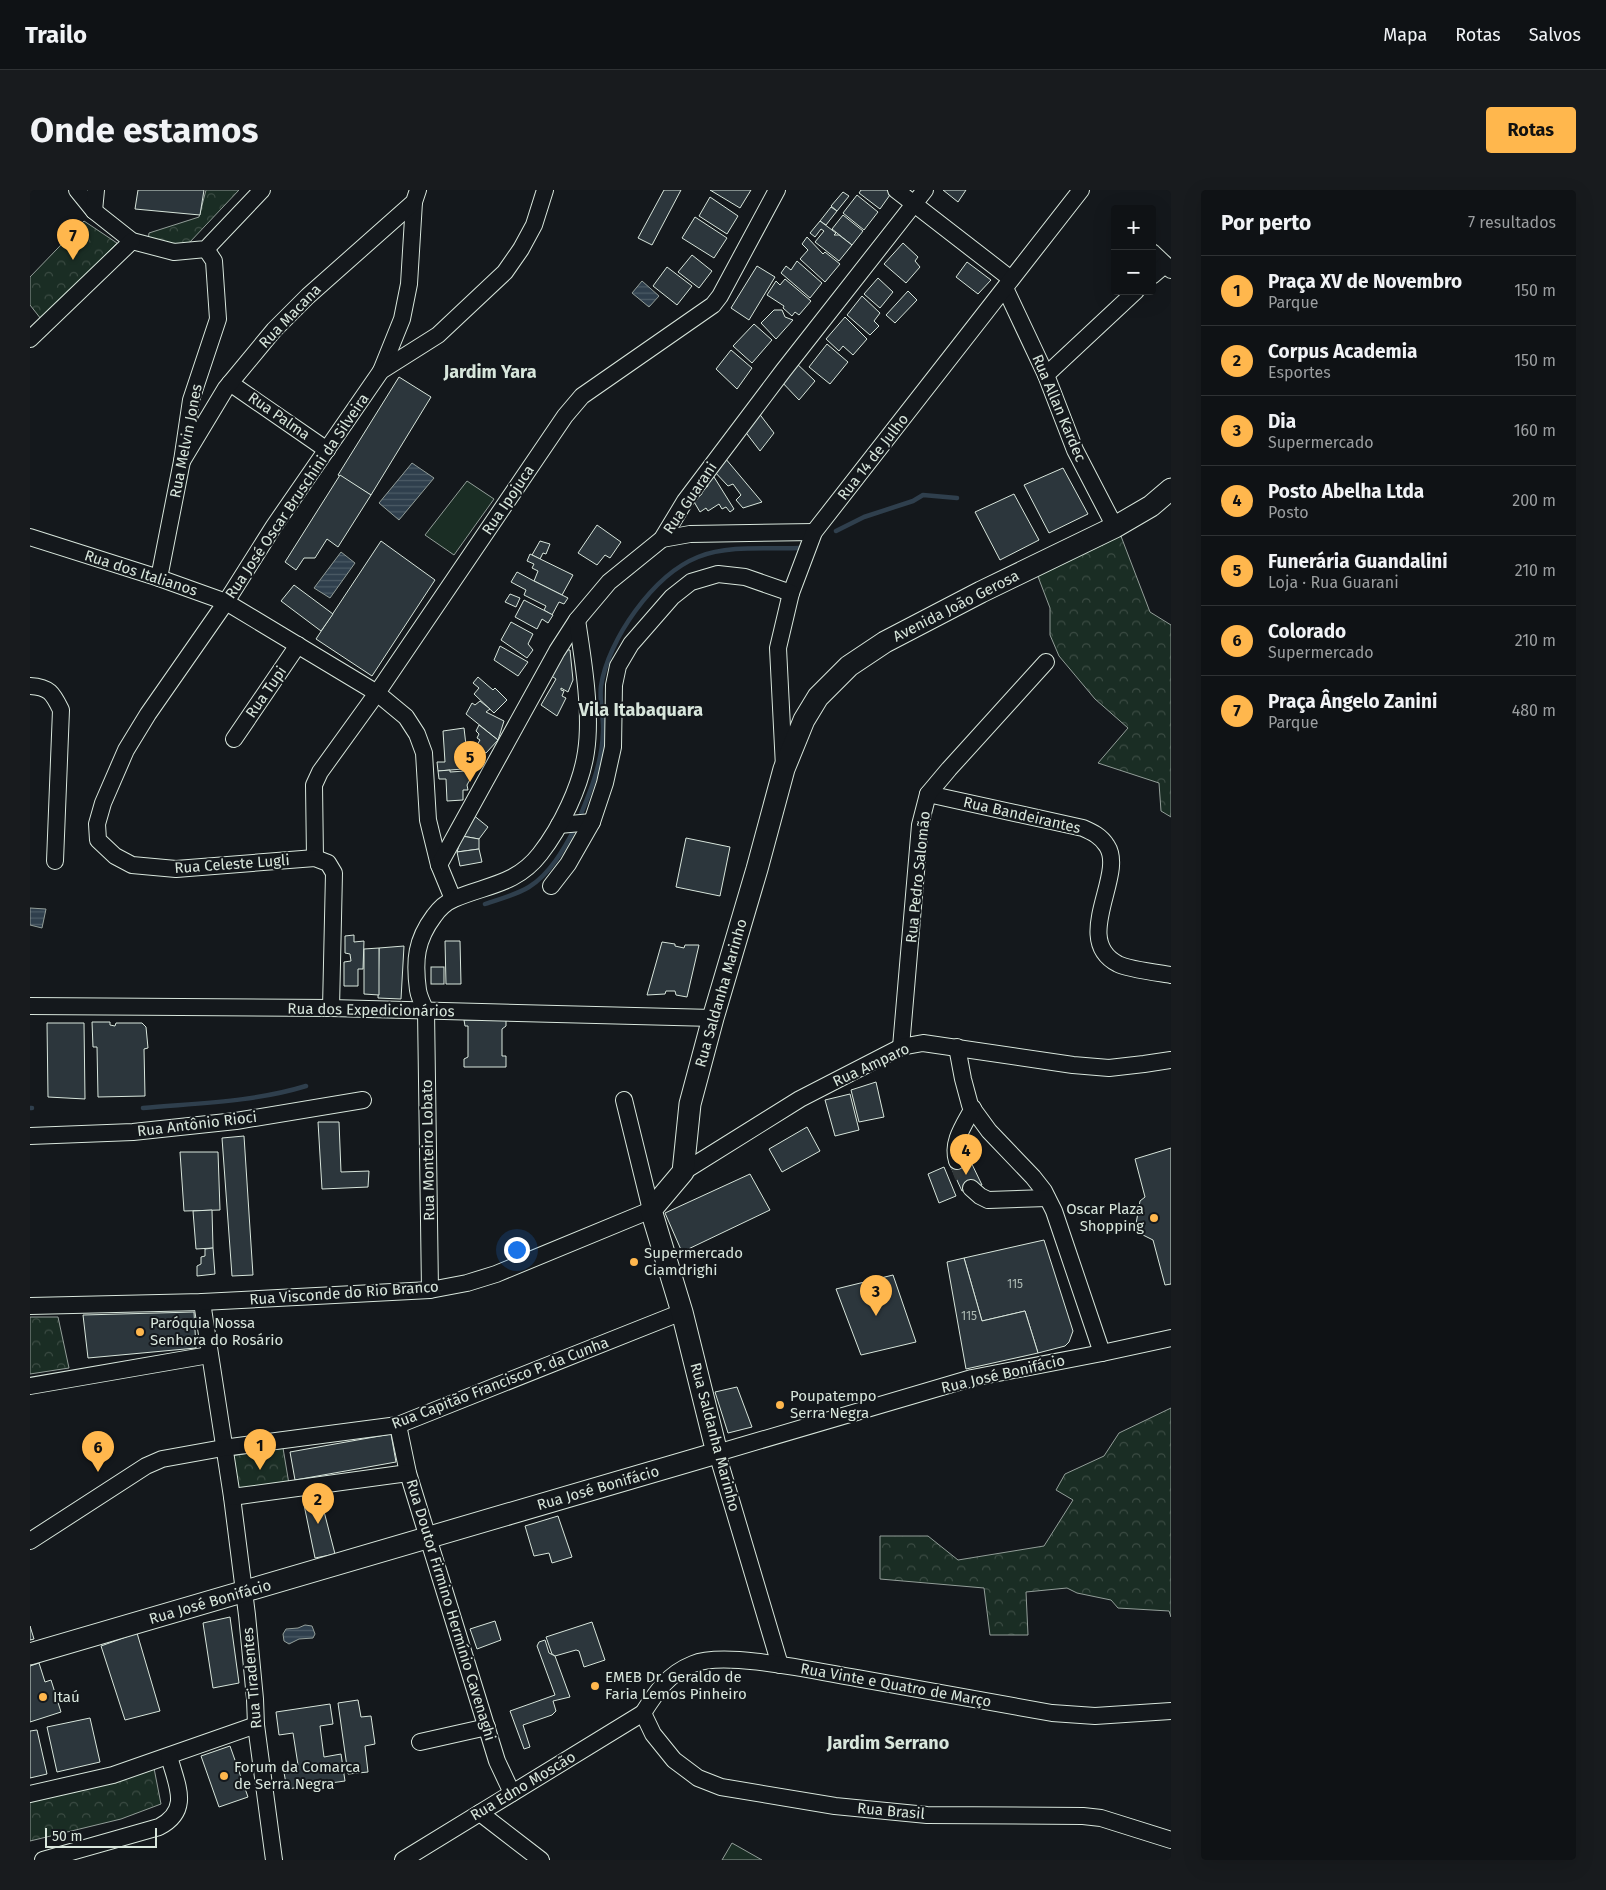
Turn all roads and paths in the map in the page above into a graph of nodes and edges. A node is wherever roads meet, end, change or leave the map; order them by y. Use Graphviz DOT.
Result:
graph roads {
  1 [pos="77,190"];
  2 [pos="96,190"];
  3 [pos="262,190"];
  4 [pos="545,190"];
  5 [pos="777,190"];
  6 [pos="896,190"];
  7 [pos="925,190"];
  8 [pos="1081,190"];
  9 [pos="416,196"];
  10 [pos="914,204"];
  11 [pos="94,211"];
  12 [pos="132,241"];
  13 [pos="206,249"];
  14 [pos="1156,256"];
  15 [pos="1168,268"];
  16 [pos="1156,274"];
  17 [pos="1008,283"];
  18 [pos="1132,295"];
  19 [pos="33,330"];
  20 [pos="381,371"];
  21 [pos="1046,375"];
  22 [pos="230,383"];
  23 [pos="327,450"];
  24 [pos="182,461"];
  25 [pos="1171,488"];
  26 [pos="1115,527"];
  27 [pos="814,532"];
  28 [pos="30,537"];
  29 [pos="662,539"];
  30 [pos="159,578"];
  31 [pos="790,593"];
  32 [pos="226,602"];
  33 [pos="577,620"];
  34 [pos="298,645"];
  35 [pos="1046,662"];
  36 [pos="30,686"];
  37 [pos="378,693"];
  38 [pos="234,739"];
  39 [pos="784,769"];
  40 [pos="928,794"];
  41 [pos="590,822"];
  42 [pos="562,824"];
  43 [pos="98,840"];
  44 [pos="315,858"];
  45 [pos="56,861"];
  46 [pos="439,865"];
  47 [pos="551,886"];
  48 [pos="453,899"];
  49 [pos="1171,975"];
  50 [pos="30,1006"];
  51 [pos="331,1008"];
  52 [pos="426,1011"];
  53 [pos="713,1018"];
  54 [pos="901,1047"];
  55 [pos="958,1047"];
  56 [pos="1171,1060"];
  57 [pos="363,1100"];
  58 [pos="624,1100"];
  59 [pos="973,1108"];
  60 [pos="30,1136"];
  61 [pos="957,1162"];
  62 [pos="682,1172"];
  63 [pos="971,1188"];
  64 [pos="1047,1198"];
  65 [pos="651,1210"];
  66 [pos="430,1290"];
  67 [pos="202,1302"];
  68 [pos="30,1306"];
  69 [pos="682,1312"];
  70 [pos="1171,1338"];
  71 [pos="1102,1353"];
  72 [pos="210,1355"];
  73 [pos="30,1386"];
  74 [pos="398,1426"];
  75 [pos="223,1448"];
  76 [pos="717,1453"];
  77 [pos="408,1473"];
  78 [pos="232,1496"];
  79 [pos="429,1537"];
  80 [pos="30,1541"];
  81 [pos="244,1592"];
  82 [pos="30,1654"];
  83 [pos="780,1665"];
  84 [pos="1171,1711"];
  85 [pos="643,1713"];
  86 [pos="256,1725"];
  87 [pos="487,1727"];
  88 [pos="420,1742"];
  89 [pos="168,1756"];
  90 [pos="512,1793"];
  91 [pos="30,1794"];
  92 [pos="480,1812"];
  93 [pos="1171,1840"];
  94 [pos="43,1860"];
  95 [pos="274,1860"];
  96 [pos="403,1860"];
  97 [pos="541,1860"];
  1 -- 11 [label="street"];
  2 -- 11 [label="street"];
  3 -- 13 [label="street"];
  4 -- 20 [label="street, Rua José Oscar Bruschini da Silveira"];
  5 -- 37 [label="street, Rua Ipojuca"];
  6 -- 10 [label="street"];
  7 -- 10 [label="street, Rua Guarani"];
  8 -- 17 [label="street, Rua 14 de Julho"];
  9 -- 20 [label="street"];
  9 -- 22 [label="street, Rua Macana"];
  10 -- 17 [label="street"];
  10 -- 29 [label="street, Rua Guarani"];
  11 -- 12 [label="street"];
  12 -- 13 [label="street"];
  12 -- 19 [label="street"];
  13 -- 24 [label="street, Rua Melvin Jones"];
  14 -- 15 [label="street"];
  15 -- 16 [label="street"];
  17 -- 21 [label="street, Rua Allan Kardec"];
  17 -- 27 [label="street, Rua 14 de Julho"];
  18 -- 21 [label="street"];
  20 -- 23 [label="street, Rua José Oscar Bruschini da Silveira"];
  21 -- 26 [label="street, Rua Allan Kardec"];
  22 -- 23 [label="street, Rua Palma"];
  22 -- 24 [label="street, Rua Macana"];
  23 -- 32 [label="street, Rua José Oscar Bruschini da Silveira"];
  24 -- 30 [label="street, Rua Melvin Jones"];
  25 -- 26 [label="main road, Avenida João Gerosa"];
  26 -- 39 [label="main road, Avenida João Gerosa"];
  27 -- 29 [label="street"];
  27 -- 31 [label="street, Rua 14 de Julho"];
  28 -- 30 [label="street, Rua dos Italianos"];
  29 -- 33 [label="street, Rua Guarani"];
  30 -- 32 [label="street, Rua dos Italianos"];
  31 -- 39 [label="street, Rua 14 de Julho"];
  31 -- 41 [label="street"];
  32 -- 34 [label="street, Rua dos Italianos"];
  32 -- 43 [label="street, Rua José Oscar Bruschini da Silveira"];
  33 -- 42 [label="street"];
  33 -- 46 [label="street, Rua Guarani"];
  34 -- 37 [label="street, Rua dos Italianos"];
  34 -- 38 [label="street, Rua Tupi"];
  35 -- 40 [label="street, Rua Pedro Salomão"];
  36 -- 45 [label="street"];
  37 -- 44 [label="street, Rua Ipojuca"];
  37 -- 46 [label="street, Rua dos Italianos"];
  39 -- 53 [label="main road, Rua Saldanha Marinho"];
  40 -- 49 [label="street, Rua Bandeirantes"];
  40 -- 54 [label="street, Rua Pedro Salomão"];
  41 -- 42 [label="street"];
  41 -- 47 [label="street"];
  42 -- 48 [label="street"];
  43 -- 44 [label="street, Rua Celeste Lugli"];
  44 -- 51 [label="street"];
  46 -- 48 [label="street, Rua dos Italianos"];
  48 -- 52 [label="street, Rua Monteiro Lobato"];
  50 -- 51 [label="street, Rua dos Expedicionários"];
  51 -- 52 [label="street, Rua dos Expedicionários"];
  52 -- 53 [label="street, Rua dos Expedicionários"];
  52 -- 66 [label="street, Rua Monteiro Lobato"];
  53 -- 62 [label="main road, Rua Saldanha Marinho"];
  54 -- 55 [label="street, Rua Amparo"];
  54 -- 62 [label="street, Rua Amparo"];
  55 -- 56 [label="street, Rua Amparo"];
  55 -- 59 [label="street"];
  57 -- 60 [label="street, Rua Antônio Rioci"];
  58 -- 65 [label="street, Rua Saldanha Marinho"];
  59 -- 61 [label="street"];
  59 -- 64 [label="street"];
  62 -- 65 [label="main road"];
  63 -- 64 [label="street"];
  64 -- 71 [label="street"];
  65 -- 66 [label="street, Rua Visconde do Rio Branco"];
  65 -- 69 [label="main road, Rua Saldanha Marinho"];
  66 -- 67 [label="street, Rua Visconde do Rio Branco"];
  67 -- 68 [label="street, Rua Visconde do Rio Branco"];
  67 -- 72 [label="street"];
  69 -- 74 [label="street, Rua Capitão Francisco P. da Cunha"];
  69 -- 76 [label="main road, Rua Saldanha Marinho"];
  70 -- 71 [label="street, Rua José Bonifácio"];
  71 -- 76 [label="street, Rua José Bonifácio"];
  72 -- 73 [label="street"];
  72 -- 75 [label="street"];
  74 -- 75 [label="street, Rua Capitão Francisco P. da Cunha"];
  74 -- 77 [label="street, Rua Doutor Firmino Hermínio Cavenaghi"];
  75 -- 78 [label="street, Rua Tiradentes"];
  75 -- 80 [label="street, Rua Capitão Francisco P. da Cunha"];
  76 -- 79 [label="main road, Rua José Bonifácio"];
  76 -- 83 [label="street, Rua Saldanha Marinho"];
  77 -- 78 [label="street"];
  77 -- 79 [label="street, Rua Doutor Firmino Hermínio Cavenaghi"];
  78 -- 81 [label="street, Rua Tiradentes"];
  79 -- 81 [label="main road, Rua José Bonifácio"];
  79 -- 87 [label="street, Rua Doutor Firmino Hermínio Cavenaghi"];
  81 -- 82 [label="main road, Rua José Bonifácio"];
  81 -- 86 [label="street, Rua Tiradentes"];
  83 -- 84 [label="street, Rua Vinte e Quatro de Março"];
  83 -- 85 [label="street, Rua Vinte e Quatro de Março"];
  85 -- 90 [label="street, Rua Edno Moscão"];
  85 -- 93 [label="street, Rua Brasil"];
  86 -- 89 [label="street"];
  86 -- 95 [label="street, Rua Tiradentes"];
  87 -- 88 [label="street"];
  87 -- 90 [label="street, Rua Doutor Firmino Hermínio Cavenaghi"];
  89 -- 91 [label="street"];
  89 -- 94 [label="street"];
  90 -- 92 [label="street, Rua Edno Moscão"];
  92 -- 96 [label="street, Rua Edno Moscão"];
  92 -- 97 [label="street"];
}
